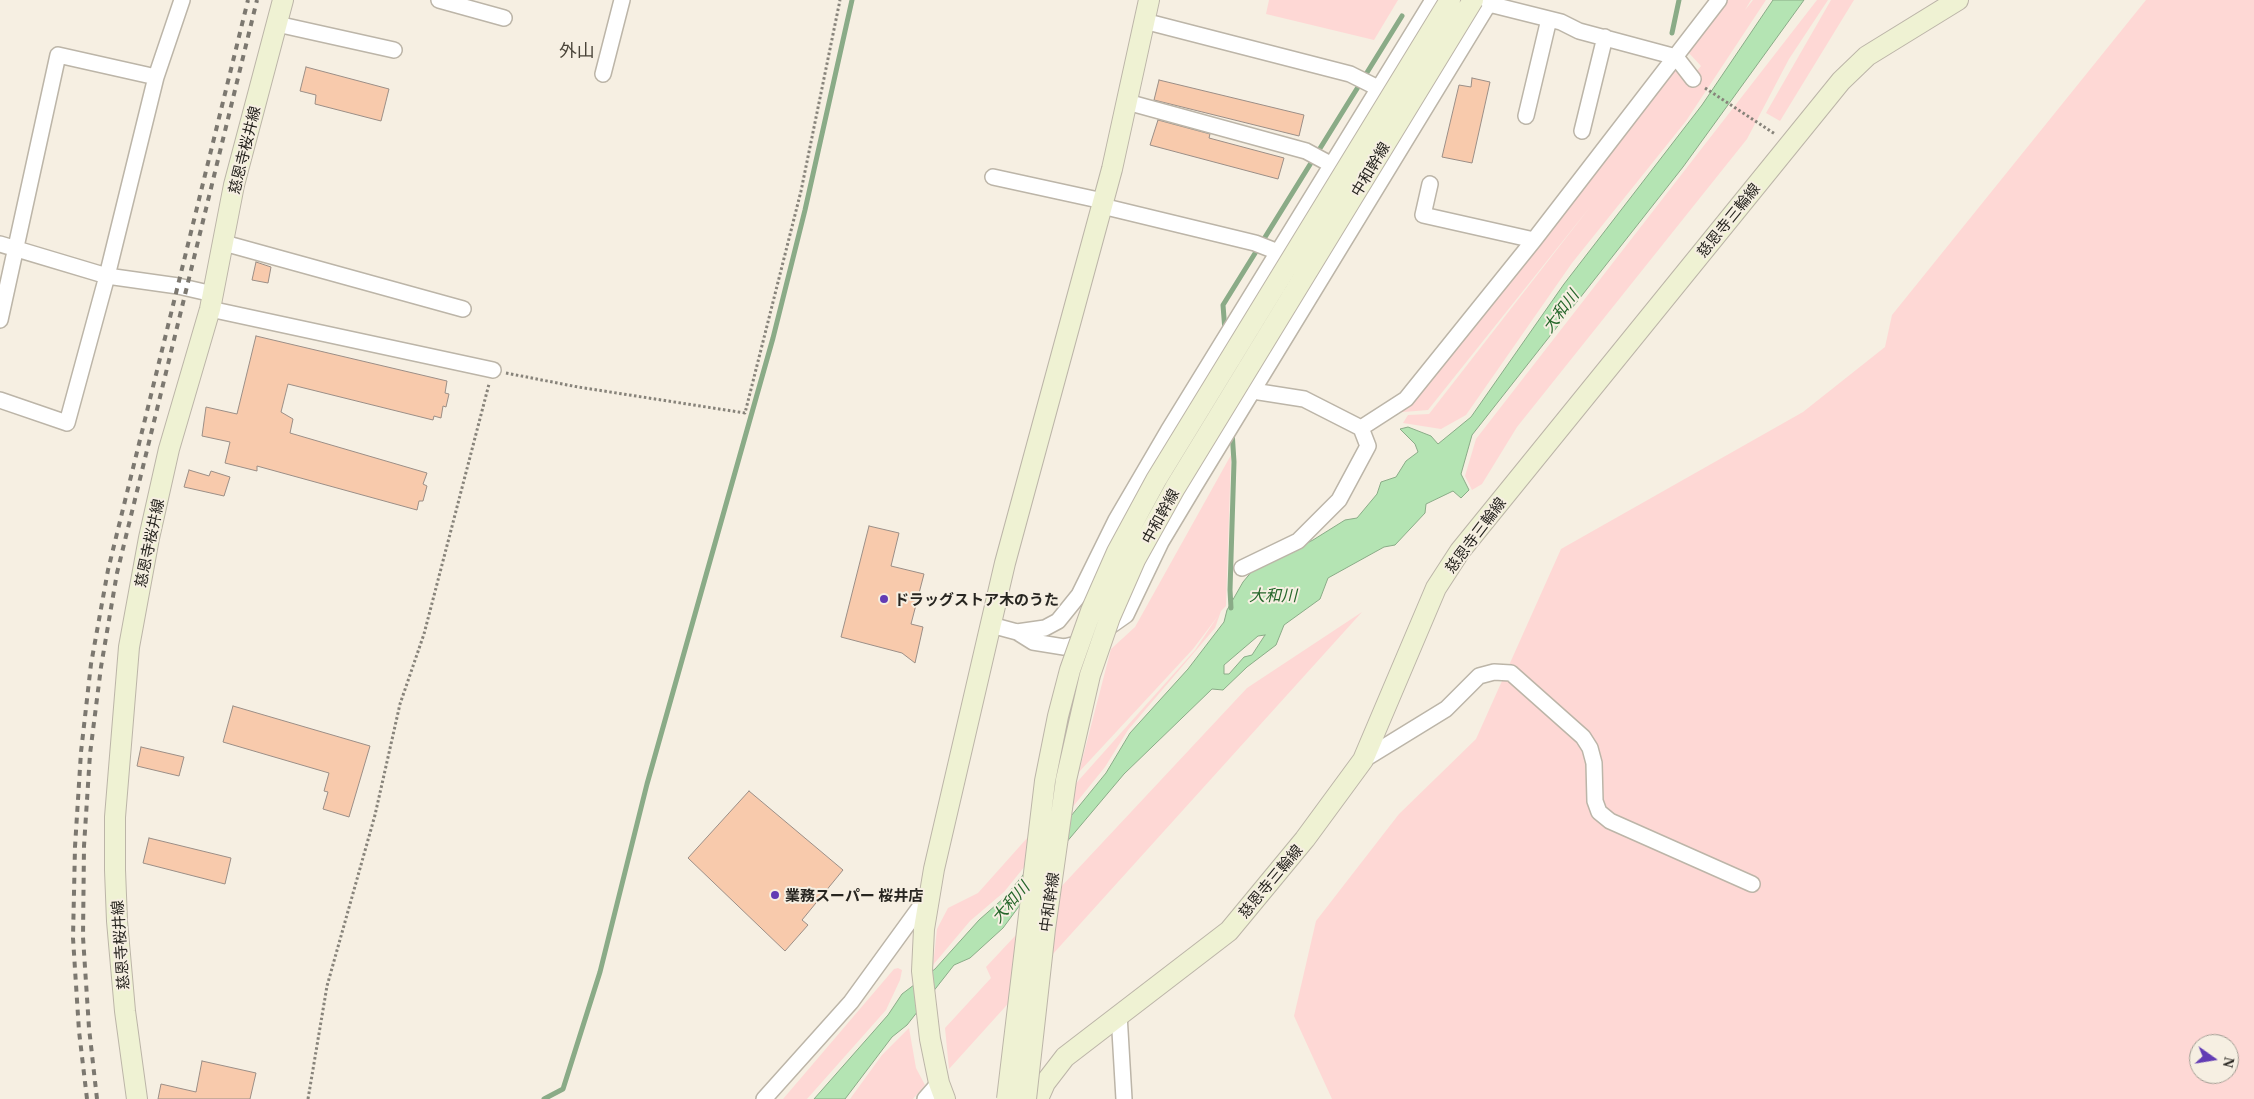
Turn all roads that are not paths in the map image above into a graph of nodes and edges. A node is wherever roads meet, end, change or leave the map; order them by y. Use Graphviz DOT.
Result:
graph roads {
  1 [pos="182,0"];
  2 [pos="283,0"];
  3 [pos="438,0"];
  4 [pos="622,0"];
  5 [pos="1149,0"];
  6 [pos="1433,0"];
  7 [pos="1450,0"];
  8 [pos="1719,0"];
  9 [pos="1958,0"];
  10 [pos="1482,1"];
  11 [pos="504,18"];
  12 [pos="1549,19"];
  13 [pos="1144,21"];
  14 [pos="277,24"];
  15 [pos="1604,37"];
  16 [pos="394,50"];
  17 [pos="1676,57"];
  18 [pos="603,74"];
  19 [pos="156,78"];
  20 [pos="1692,79"];
  21 [pos="1378,88"];
  22 [pos="1126,102"];
  23 [pos="1526,116"];
  24 [pos="1582,131"];
  25 [pos="1332,165"];
  26 [pos="993,176"];
  27 [pos="1430,184"];
  28 [pos="1103,203"];
  29 [pos="1534,240"];
  30 [pos="224,243"];
  31 [pos="0,244"];
  32 [pos="16,250"];
  33 [pos="1278,252"];
  34 [pos="107,276"];
  35 [pos="211,302"];
  36 [pos="463,309"];
  37 [pos="0,320"];
  38 [pos="493,370"];
  39 [pos="1253,391"];
  40 [pos="0,400"];
  41 [pos="1361,428"];
  42 [pos="1242,568"];
  43 [pos="991,625"];
  44 [pos="1018,632"];
  45 [pos="1363,760"];
  46 [pos="1752,884"];
  47 [pos="929,895"];
  48 [pos="1119,1014"];
  49 [pos="942,1091"];
  50 [pos="137,1099"];
  51 [pos="764,1099"];
  52 [pos="925,1099"];
  53 [pos="1007,1099"];
  54 [pos="1026,1099"];
  55 [pos="1038,1099"];
  56 [pos="1124,1099"];
  1 -- 19 [label="street"];
  2 -- 14 [label="main road, 慈恩寺桜井線"];
  3 -- 11 [label="street"];
  4 -- 18 [label="street"];
  5 -- 13 [label="main road"];
  6 -- 21 [label="street"];
  7 -- 53 [label="main road, 中和幹線, bridge"];
  8 -- 17 [label="street"];
  9 -- 45 [label="main road, 慈恩寺三輪線"];
  10 -- 12 [label="street"];
  10 -- 39 [label="street"];
  10 -- 54 [label="main road, 中和幹線, bridge"];
  12 -- 15 [label="street"];
  12 -- 23 [label="street"];
  13 -- 21 [label="street"];
  13 -- 22 [label="main road"];
  14 -- 16 [label="street"];
  14 -- 30 [label="main road, 慈恩寺桜井線"];
  15 -- 17 [label="street"];
  15 -- 24 [label="street"];
  17 -- 20 [label="street"];
  17 -- 29 [label="street"];
  19 -- 32 [label="street"];
  19 -- 34 [label="street"];
  21 -- 25 [label="street"];
  22 -- 25 [label="street"];
  22 -- 28 [label="main road"];
  25 -- 33 [label="street"];
  26 -- 28 [label="street"];
  27 -- 29 [label="street"];
  28 -- 33 [label="street"];
  28 -- 43 [label="main road"];
  29 -- 41 [label="street"];
  30 -- 35 [label="main road, 慈恩寺桜井線"];
  30 -- 36 [label="street"];
  31 -- 32 [label="street"];
  32 -- 34 [label="street"];
  32 -- 37 [label="street"];
  33 -- 44 [label="street"];
  34 -- 35 [label="street"];
  34 -- 40 [label="street"];
  35 -- 38 [label="street"];
  35 -- 50 [label="main road, 慈恩寺桜井線"];
  39 -- 41 [label="street"];
  39 -- 44 [label="street"];
  41 -- 42 [label="street"];
  43 -- 44 [label="street"];
  43 -- 47 [label="main road"];
  45 -- 46 [label="street"];
  45 -- 48 [label="main road, 慈恩寺三輪線"];
  47 -- 49 [label="main road"];
  47 -- 51 [label="street"];
  48 -- 55 [label="main road, 慈恩寺三輪線"];
  48 -- 56 [label="street"];
  49 -- 52 [label="street"];
}
